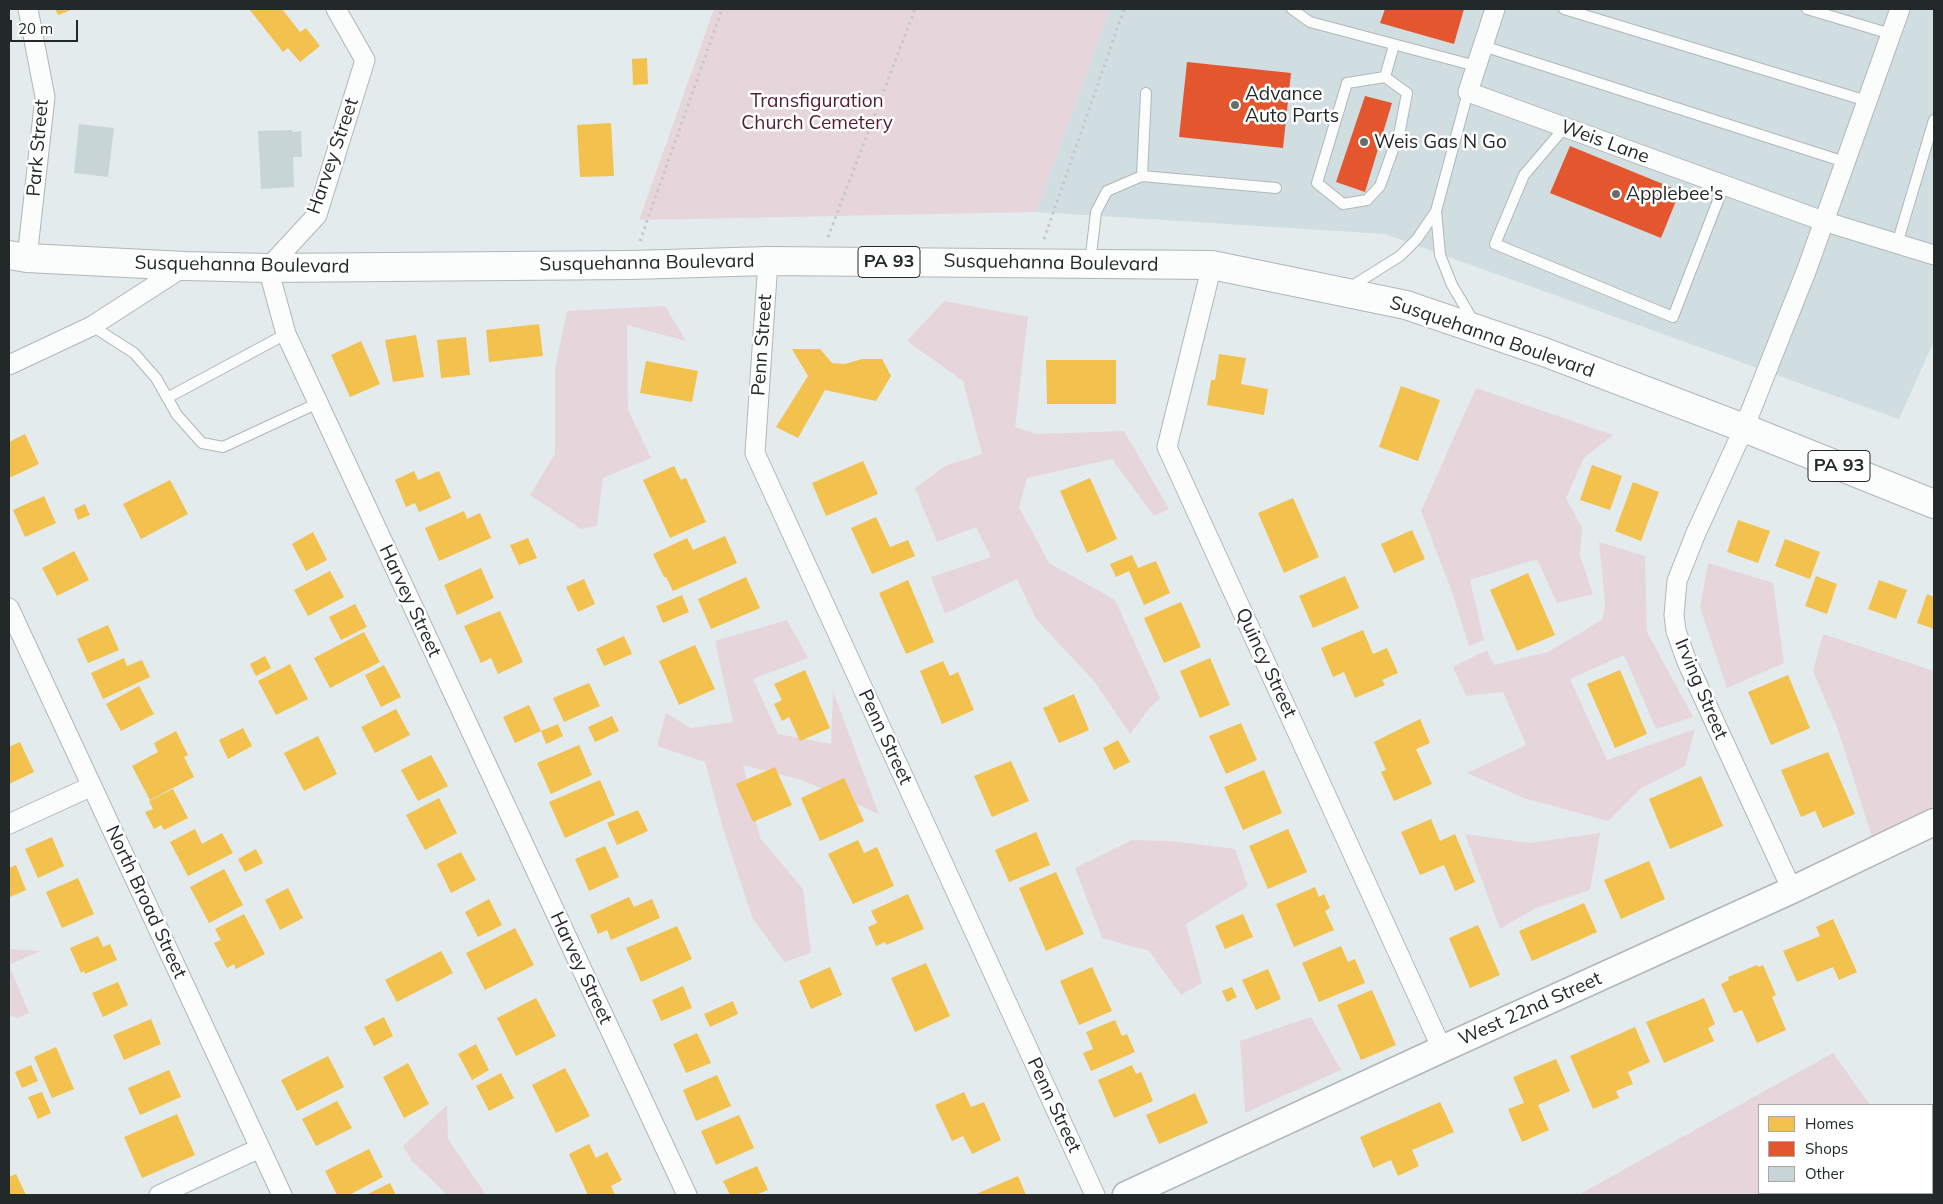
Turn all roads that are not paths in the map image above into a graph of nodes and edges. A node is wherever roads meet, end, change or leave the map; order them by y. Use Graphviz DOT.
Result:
graph roads {
  1 [pos="28,9"];
  2 [pos="336,9"];
  3 [pos="1292,9"];
  4 [pos="1495,9"];
  5 [pos="1564,9"];
  6 [pos="1807,9"];
  7 [pos="1900,9"];
  8 [pos="1891,34"];
  9 [pos="1394,45"];
  10 [pos="1483,46"];
  11 [pos="1476,66"];
  12 [pos="1385,77"];
  13 [pos="1146,92"];
  14 [pos="1468,92"];
  15 [pos="1867,101"];
  16 [pos="1934,120"];
  17 [pos="1565,127"];
  18 [pos="1844,162"];
  19 [pos="1142,176"];
  20 [pos="1724,185"];
  21 [pos="1276,188"];
  22 [pos="1436,211"];
  23 [pos="1823,221"];
  24 [pos="1897,244"];
  25 [pos="1934,255"];
  26 [pos="18,257"];
  27 [pos="768,261"];
  28 [pos="1090,264"];
  29 [pos="1212,265"];
  30 [pos="186,266"];
  31 [pos="268,268"];
  32 [pos="1343,292"];
  33 [pos="92,326"];
  34 [pos="1479,330"];
  35 [pos="286,334"];
  36 [pos="9,365"];
  37 [pos="167,398"];
  38 [pos="318,403"];
  39 [pos="1744,428"];
  40 [pos="1934,504"];
  41 [pos="9,608"];
  42 [pos="92,786"];
  43 [pos="1934,822"];
  44 [pos="9,824"];
  45 [pos="1792,890"];
  46 [pos="1442,1049"];
  47 [pos="260,1148"];
  48 [pos="159,1195"];
  49 [pos="282,1195"];
  50 [pos="687,1195"];
  51 [pos="1095,1195"];
  52 [pos="1126,1195"];
  1 -- 26 [label="street, Park Street"];
  2 -- 31 [label="street, Harvey Street"];
  3 -- 9 [label="lane"];
  4 -- 10 [label="street"];
  5 -- 15 [label="lane"];
  6 -- 8 [label="lane"];
  7 -- 8 [label="street"];
  8 -- 15 [label="street"];
  9 -- 11 [label="lane"];
  9 -- 12 [label="lane"];
  10 -- 11 [label="street"];
  10 -- 18 [label="lane"];
  11 -- 14 [label="street"];
  12 -- 12 [label="lane"];
  13 -- 19 [label="lane"];
  14 -- 17 [label="street, Weis Lane"];
  14 -- 22 [label="lane"];
  15 -- 18 [label="street"];
  16 -- 24 [label="lane"];
  17 -- 20 [label="street, Weis Lane"];
  17 -- 20 [label="lane"];
  18 -- 23 [label="street"];
  19 -- 21 [label="lane"];
  19 -- 28 [label="lane"];
  20 -- 23 [label="street, Weis Lane"];
  22 -- 32 [label="lane"];
  22 -- 34 [label="lane"];
  23 -- 24 [label="street, Weis Lane"];
  23 -- 39 [label="street"];
  24 -- 25 [label="street, Weis Lane"];
  26 -- 30 [label="highway, Susquehanna Boulevard / PA 93"];
  27 -- 28 [label="highway, Susquehanna Boulevard / PA 93"];
  27 -- 31 [label="highway, Susquehanna Boulevard / PA 93"];
  27 -- 51 [label="street, Penn Street"];
  28 -- 29 [label="highway, Susquehanna Boulevard / PA 93"];
  29 -- 32 [label="highway, Susquehanna Boulevard / PA 93"];
  29 -- 46 [label="street, Quincy Street"];
  30 -- 31 [label="highway, Susquehanna Boulevard / PA 93"];
  30 -- 33 [label="street"];
  31 -- 35 [label="street, Harvey Street"];
  32 -- 34 [label="highway, Susquehanna Boulevard / PA 93"];
  33 -- 36 [label="street"];
  33 -- 37 [label="lane"];
  34 -- 39 [label="highway, Susquehanna Boulevard / PA 93"];
  35 -- 37 [label="lane"];
  35 -- 38 [label="street, Harvey Street"];
  37 -- 38 [label="lane"];
  38 -- 50 [label="street, Harvey Street"];
  39 -- 40 [label="highway, Susquehanna Boulevard / PA 93"];
  39 -- 45 [label="street, Irving Street"];
  41 -- 42 [label="street, North Broad Street"];
  42 -- 44 [label="street"];
  42 -- 47 [label="street, North Broad Street"];
  43 -- 45 [label="street, West 22nd Street"];
  45 -- 46 [label="street, West 22nd Street"];
  46 -- 52 [label="street, West 22nd Street"];
  47 -- 48 [label="street"];
  47 -- 49 [label="street, North Broad Street"];
}
